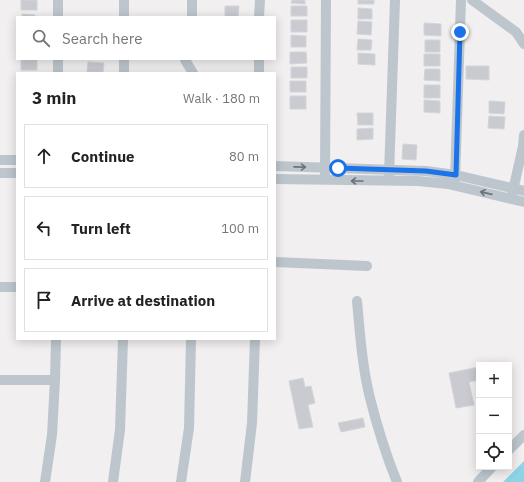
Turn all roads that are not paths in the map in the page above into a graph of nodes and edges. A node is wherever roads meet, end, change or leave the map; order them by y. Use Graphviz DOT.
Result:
graph roads {
  1 [pos="58,0"];
  2 [pos="124,0"];
  3 [pos="192,0"];
  4 [pos="260,0"];
  5 [pos="326,0"];
  6 [pos="395,0"];
  7 [pos="460,0"];
  8 [pos="472,0"];
  9 [pos="58,16"];
  10 [pos="124,16"];
  11 [pos="192,16"];
  12 [pos="259,16"];
  13 [pos="524,44"];
  14 [pos="58,60"];
  15 [pos="124,60"];
  16 [pos="185,60"];
  17 [pos="259,60"];
  18 [pos="58,72"];
  19 [pos="124,72"];
  20 [pos="192,72"];
  21 [pos="259,72"];
  22 [pos="524,135"];
  23 [pos="0,160"];
  24 [pos="16,160"];
  25 [pos="276,166"];
  26 [pos="325,168"];
  27 [pos="389,169"];
  28 [pos="0,173"];
  29 [pos="16,173"];
  30 [pos="276,180"];
  31 [pos="455,180"];
  32 [pos="324,181"];
  33 [pos="389,181"];
  34 [pos="514,188"];
  35 [pos="524,191"];
  36 [pos="511,199"];
  37 [pos="524,202"];
  38 [pos="276,262"];
  39 [pos="367,266"];
  40 [pos="0,287"];
  41 [pos="16,287"];
  42 [pos="357,301"];
  43 [pos="56,340"];
  44 [pos="123,340"];
  45 [pos="191,340"];
  46 [pos="255,340"];
  47 [pos="0,380"];
  48 [pos="55,380"];
  49 [pos="524,435"];
  50 [pos="512,447"];
  51 [pos="489,470"];
  52 [pos="45,482"];
  53 [pos="113,482"];
  54 [pos="180,482"];
  55 [pos="245,482"];
  56 [pos="397,482"];
  57 [pos="478,482"];
  1 -- 9 [label="street"];
  2 -- 10 [label="street"];
  3 -- 11 [label="street"];
  4 -- 12 [label="street"];
  5 -- 26 [label="street"];
  6 -- 27 [label="street"];
  7 -- 31 [label="street"];
  8 -- 13 [label="street"];
  14 -- 18 [label="street"];
  15 -- 19 [label="street"];
  16 -- 20 [label="street"];
  17 -- 21 [label="street"];
  22 -- 34 [label="street"];
  23 -- 24 [label="street"];
  25 -- 26 [label="street, one-way"];
  26 -- 27 [label="street"];
  26 -- 32 [label="street"];
  27 -- 31 [label="street"];
  27 -- 33 [label="street"];
  28 -- 29 [label="street"];
  30 -- 32 [label="street"];
  31 -- 33 [label="street"];
  31 -- 34 [label="street"];
  36 -- 31 [label="street, one-way"];
  33 -- 32 [label="street, one-way"];
  34 -- 35 [label="street"];
  34 -- 36 [label="street"];
  36 -- 37 [label="street"];
  38 -- 39 [label="street"];
  40 -- 41 [label="street"];
  42 -- 56 [label="street"];
  43 -- 48 [label="street"];
  44 -- 53 [label="street"];
  45 -- 54 [label="street"];
  46 -- 55 [label="street"];
  47 -- 48 [label="street"];
  48 -- 52 [label="street"];
  49 -- 50 [label="street"];
  51 -- 57 [label="street"];
}
